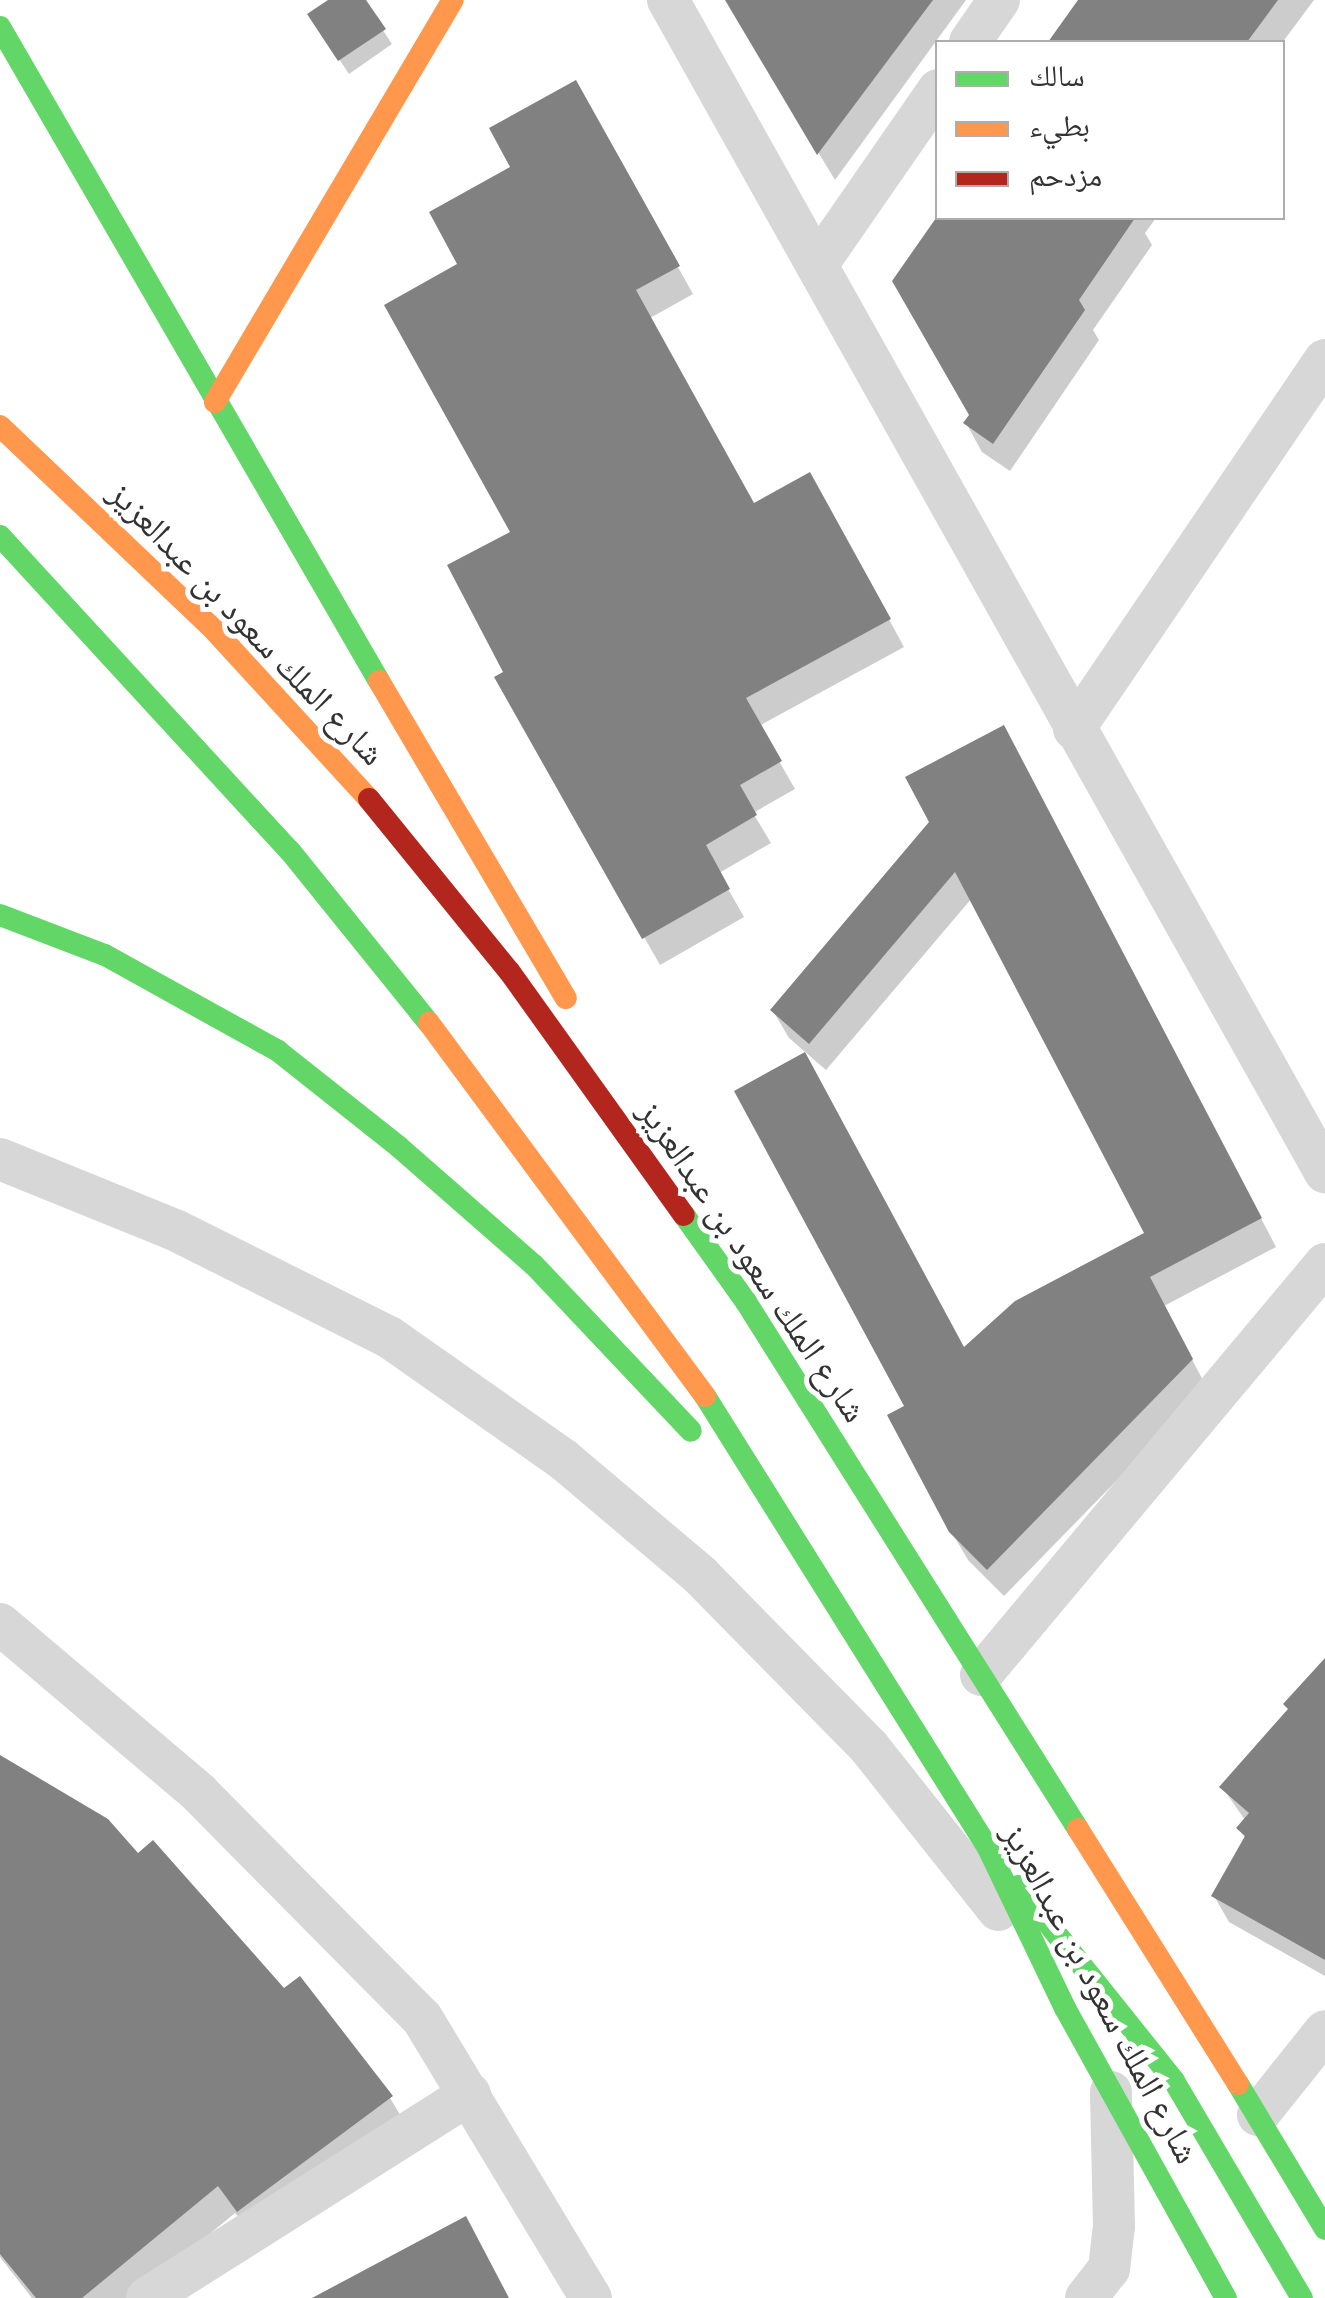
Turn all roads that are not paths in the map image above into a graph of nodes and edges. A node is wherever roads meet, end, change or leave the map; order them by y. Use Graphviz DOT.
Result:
graph roads {
  1 [pos="454,0"];
  2 [pos="668,0"];
  3 [pos="999,0"];
  4 [pos="0,27"];
  5 [pos="971,40"];
  6 [pos="935,94"];
  7 [pos="817,265"];
  8 [pos="1325,360"];
  9 [pos="215,402"];
  10 [pos="0,426"];
  11 [pos="0,536"];
  12 [pos="1074,729"];
  13 [pos="0,915"];
  14 [pos="576,1014"];
  15 [pos="606,1064"];
  16 [pos="0,1160"];
  17 [pos="1325,1172"];
  18 [pos="1325,1264"];
  19 [pos="746,1302"];
  20 [pos="0,1624"];
  21 [pos="981,1675"];
  22 [pos="881,1683"];
  23 [pos="988,1848"];
  24 [pos="1065,2008"];
  25 [pos="1325,2032"];
  26 [pos="1111,2092"];
  27 [pos="470,2094"];
  28 [pos="1258,2115"];
  29 [pos="1325,2229"];
  30 [pos="146,2298"];
  31 [pos="591,2298"];
  32 [pos="1086,2298"];
  33 [pos="1226,2298"];
  34 [pos="1302,2298"];
  1 -- 9 [label="main road"];
  2 -- 7 [label="street"];
  3 -- 5 [label="street"];
  4 -- 9 [label="main road"];
  6 -- 7 [label="street"];
  7 -- 12 [label="street"];
  8 -- 12 [label="street"];
  9 -- 14 [label="main road"];
  10 -- 19 [label="main road, شارع الملك سعود بن عبدالعزيز"];
  11 -- 22 [label="main road, شارع الملك سعود بن عبدالعزيز"];
  12 -- 17 [label="street"];
  13 -- 22 [label="main road"];
  15 -- 19 [label="main road"];
  16 -- 24 [label="street"];
  18 -- 21 [label="street"];
  19 -- 21 [label="main road, شارع الملك سعود بن عبدالعزيز"];
  20 -- 27 [label="street"];
  21 -- 28 [label="main road, شارع الملك سعود بن عبدالعزيز"];
  22 -- 23 [label="main road, شارع الملك سعود بن عبدالعزيز"];
  23 -- 24 [label="main road, شارع الملك سعود بن عبدالعزيز"];
  23 -- 34 [label="main road"];
  24 -- 26 [label="main road, شارع الملك سعود بن عبدالعزيز"];
  25 -- 28 [label="street"];
  26 -- 32 [label="street"];
  26 -- 33 [label="main road, شارع الملك سعود بن عبدالعزيز"];
  27 -- 30 [label="street"];
  27 -- 31 [label="street"];
  28 -- 29 [label="main road, شارع الملك سعود بن عبدالعزيز"];
}
